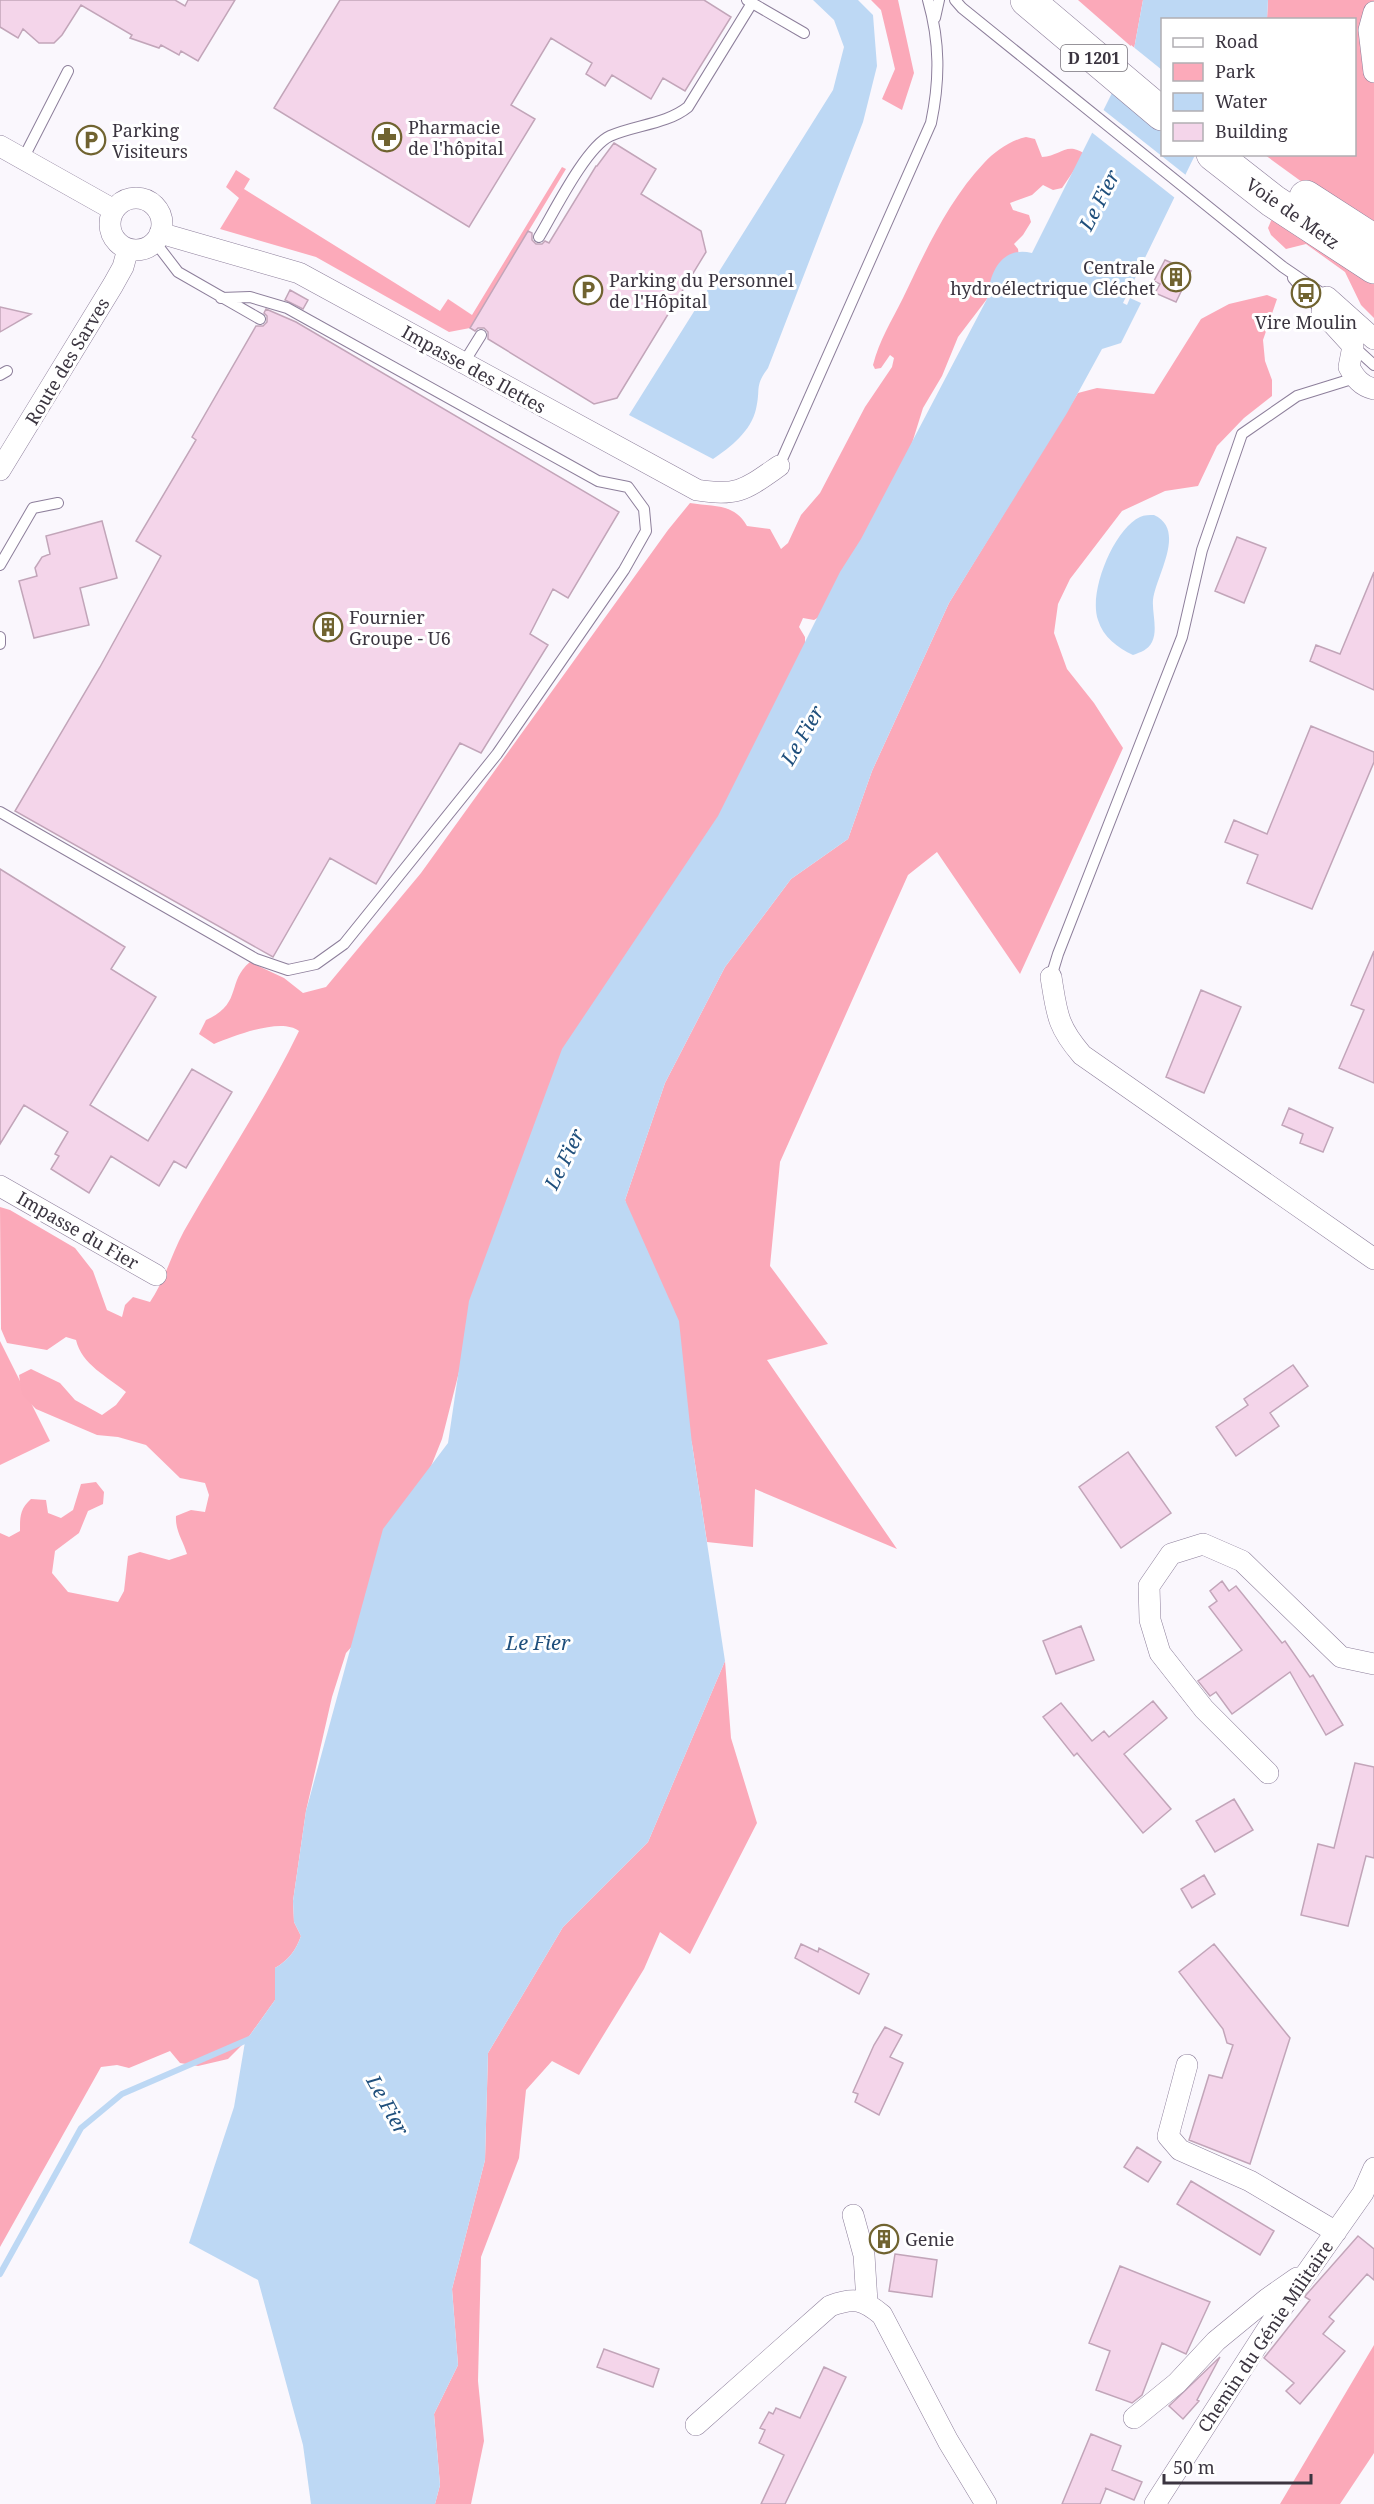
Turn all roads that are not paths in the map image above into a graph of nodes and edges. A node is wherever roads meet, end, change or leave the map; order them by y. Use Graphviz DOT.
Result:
graph roads {
  1 [pos="928,0"];
  2 [pos="939,0"];
  3 [pos="955,0"];
  4 [pos="1027,0"];
  5 [pos="1060,0"];
  6 [pos="749,1"];
  7 [pos="1374,12"];
  8 [pos="934,21"];
  9 [pos="804,33"];
  10 [pos="68,71"];
  11 [pos="1374,72"];
  12 [pos="1161,85"];
  13 [pos="1161,113"];
  14 [pos="0,146"];
  15 [pos="1218,156"];
  16 [pos="1251,156"];
  17 [pos="23,159"];
  18 [pos="1279,191"];
  19 [pos="114,210"];
  20 [pos="539,237"];
  21 [pos="158,238"];
  22 [pos="128,249"];
  23 [pos="1371,259"];
  24 [pos="1279,263"];
  25 [pos="221,298"];
  26 [pos="1325,304"];
  27 [pos="260,319"];
  28 [pos="481,335"];
  29 [pos="1367,341"];
  30 [pos="463,364"];
  31 [pos="1374,365"];
  32 [pos="1355,378"];
  33 [pos="1374,389"];
  34 [pos="779,466"];
  35 [pos="0,470"];
  36 [pos="58,503"];
  37 [pos="4,547"];
  38 [pos="0,565"];
  39 [pos="0,812"];
  40 [pos="1051,978"];
  41 [pos="0,1186"];
  42 [pos="1374,1259"];
  43 [pos="156,1275"];
  44 [pos="1374,1664"];
  45 [pos="1268,1773"];
  46 [pos="1186,2065"];
  47 [pos="1374,2168"];
  48 [pos="853,2215"];
  49 [pos="1336,2232"];
  50 [pos="1310,2269"];
  51 [pos="867,2302"];
  52 [pos="1134,2418"];
  53 [pos="696,2425"];
  54 [pos="986,2504"];
  55 [pos="1155,2504"];
  1 -- 8 [label="lane"];
  2 -- 8 [label="lane"];
  3 -- 24 [label="lane"];
  4 -- 13 [label="highway, D 1201"];
  5 -- 12 [label="highway"];
  6 -- 9 [label="lane"];
  6 -- 20 [label="lane"];
  7 -- 11 [label="street"];
  8 -- 34 [label="lane"];
  10 -- 17 [label="lane"];
  14 -- 17 [label="street"];
  15 -- 18 [label="highway, Voie de Metz"];
  16 -- 18 [label="highway, Voie de Metz"];
  17 -- 19 [label="street"];
  18 -- 23 [label="highway, Voie de Metz"];
  19 -- 21 [label="street"];
  19 -- 22 [label="street"];
  21 -- 22 [label="street"];
  21 -- 25 [label="lane"];
  21 -- 30 [label="street, Impasse des Ilettes"];
  22 -- 35 [label="street, Route des Sarves"];
  24 -- 26 [label="lane"];
  24 -- 26 [label="lane"];
  25 -- 27 [label="lane"];
  25 -- 39 [label="lane"];
  26 -- 29 [label="street"];
  28 -- 30 [label="lane"];
  29 -- 31 [label="lane"];
  29 -- 32 [label="street"];
  30 -- 34 [label="street, Impasse des Ilettes"];
  32 -- 33 [label="street"];
  32 -- 40 [label="lane"];
  36 -- 37 [label="lane"];
  37 -- 38 [label="lane"];
  40 -- 42 [label="street"];
  41 -- 43 [label="street, Impasse du Fier"];
  44 -- 45 [label="street"];
  46 -- 49 [label="street"];
  47 -- 49 [label="street, Chemin du Génie Militaire"];
  48 -- 51 [label="street"];
  49 -- 50 [label="street, Chemin du Génie Militaire"];
  50 -- 52 [label="street"];
  50 -- 55 [label="street, Chemin du Génie Militaire"];
  51 -- 53 [label="street"];
  51 -- 54 [label="street"];
}
